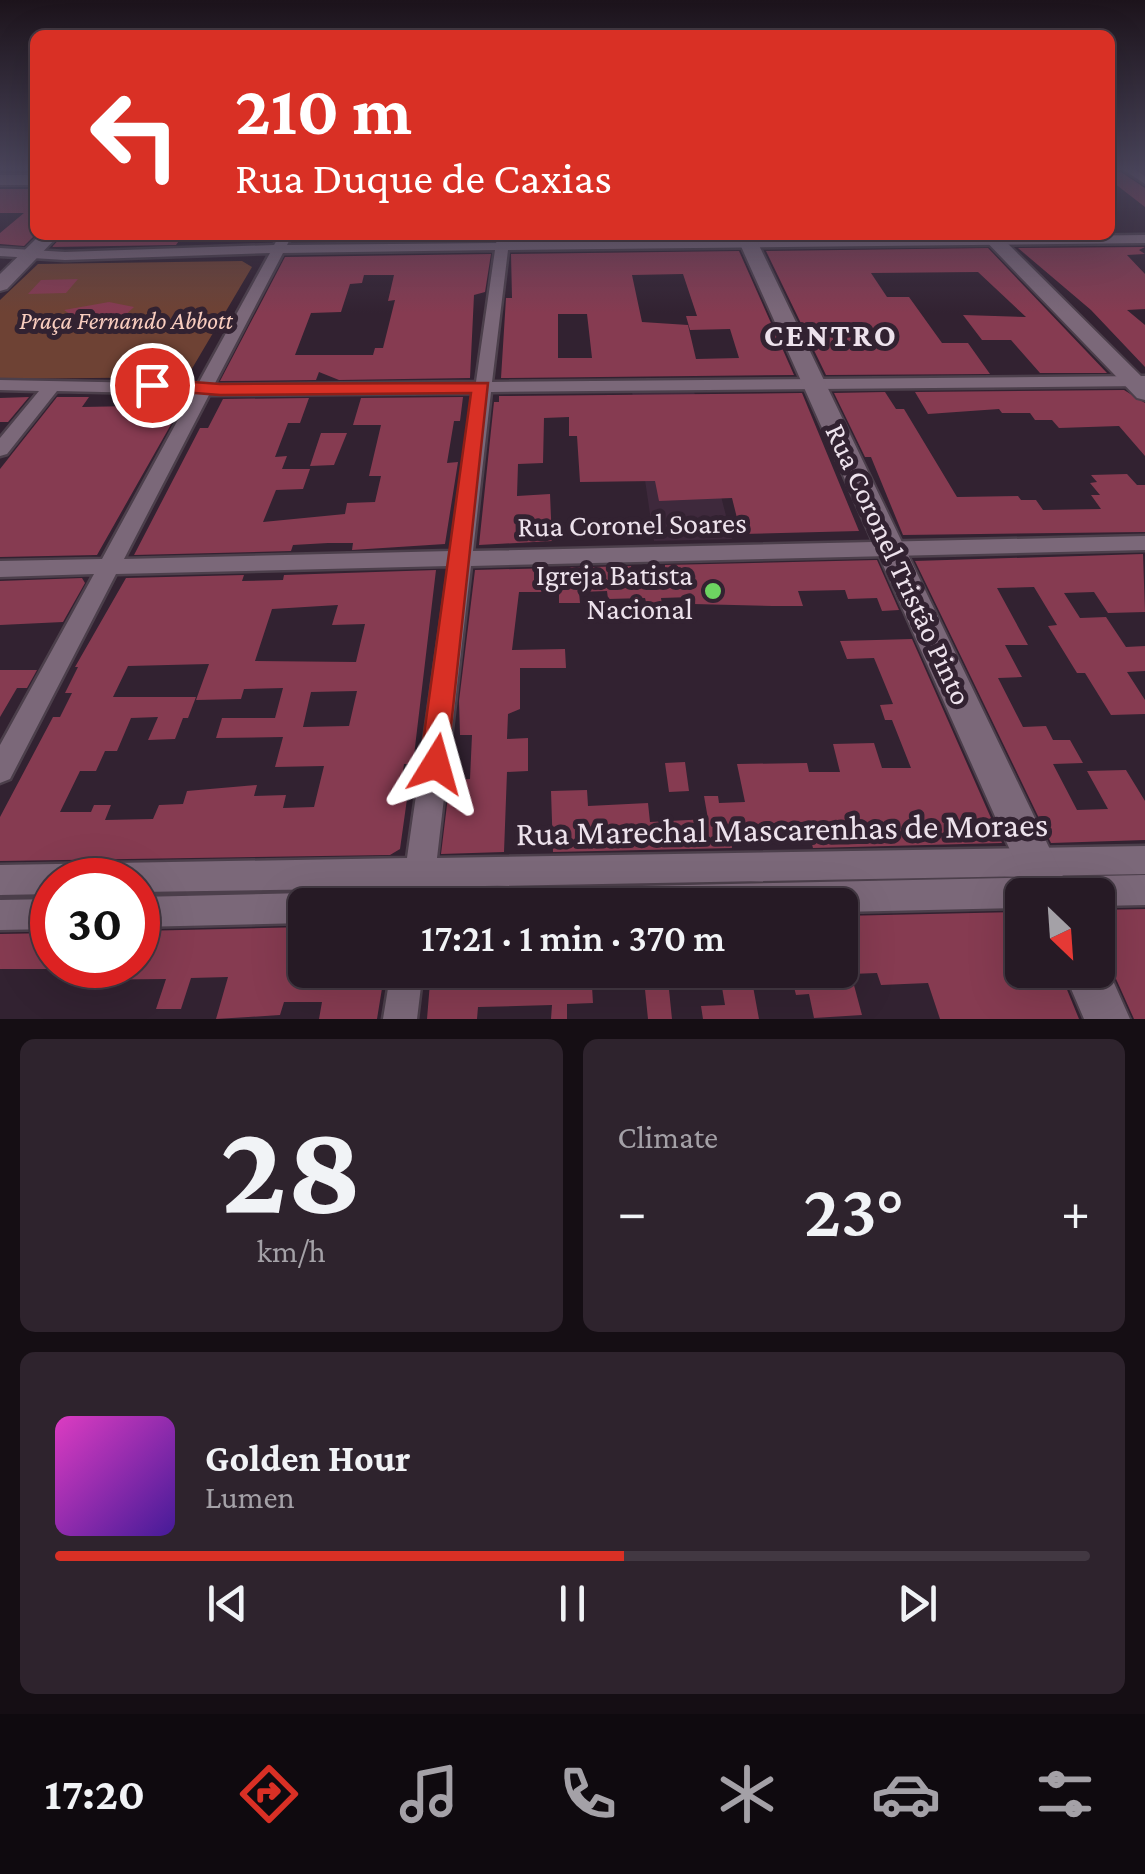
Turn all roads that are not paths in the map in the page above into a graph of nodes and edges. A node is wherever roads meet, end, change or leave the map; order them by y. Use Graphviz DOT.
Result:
graph roads {
  1 [pos="1115,239"];
  2 [pos="1145,239"];
  3 [pos="45,240"];
  4 [pos="136,240"];
  5 [pos="192,240"];
  6 [pos="747,240"];
  7 [pos="1001,240"];
  8 [pos="503,241"];
  9 [pos="279,249"];
  10 [pos="0,252"];
  11 [pos="181,254"];
  12 [pos="123,255"];
  13 [pos="28,257"];
  14 [pos="0,284"];
  15 [pos="209,379"];
  16 [pos="1142,382"];
  17 [pos="816,384"];
  18 [pos="0,385"];
  19 [pos="54,385"];
  20 [pos="482,388"];
  21 [pos="0,450"];
  22 [pos="1145,543"];
  23 [pos="892,547"];
  24 [pos="464,558"];
  25 [pos="110,566"];
  26 [pos="0,569"];
  27 [pos="0,771"];
  28 [pos="1145,860"];
  29 [pos="420,873"];
  30 [pos="1043,878"];
  31 [pos="1067,878"];
  32 [pos="0,880"];
  33 [pos="1005,882"];
  34 [pos="1005,884"];
  35 [pos="418,888"];
  36 [pos="1115,888"];
  37 [pos="858,890"];
  38 [pos="1145,890"];
  39 [pos="288,908"];
  40 [pos="160,911"];
  41 [pos="30,914"];
  42 [pos="0,915"];
  43 [pos="404,988"];
  44 [pos="1093,988"];
  45 [pos="400,1019"];
  46 [pos="1108,1019"];
  1 -- 2 [label="street"];
  3 -- 13 [label="main road"];
  4 -- 12 [label="street"];
  5 -- 11 [label="street"];
  6 -- 8 [label="street"];
  6 -- 17 [label="main road, Rua Coronel Tristão Pinto"];
  7 -- 16 [label="main road"];
  8 -- 9 [label="street"];
  8 -- 20 [label="street"];
  9 -- 11 [label="street"];
  9 -- 15 [label="street"];
  10 -- 13 [label="street"];
  11 -- 12 [label="street"];
  12 -- 13 [label="street"];
  13 -- 14 [label="main road"];
  15 -- 19 [label="street"];
  15 -- 20 [label="street"];
  15 -- 25 [label="street"];
  16 -- 17 [label="street"];
  17 -- 20 [label="street"];
  17 -- 23 [label="main road, Rua Coronel Tristão Pinto"];
  18 -- 19 [label="street"];
  19 -- 21 [label="street"];
  20 -- 24 [label="street"];
  22 -- 23 [label="street, Rua Coronel Soares"];
  23 -- 24 [label="street, Rua Coronel Soares"];
  23 -- 30 [label="main road, Rua Coronel Tristão Pinto"];
  24 -- 25 [label="street, Rua Coronel Soares"];
  24 -- 29 [label="street"];
  25 -- 26 [label="street, Rua Coronel Soares"];
  25 -- 27 [label="street"];
  28 -- 31 [label="street, Rua Marechal Mascarenhas de Moraes"];
  29 -- 32 [label="street, Rua Marechal Mascarenhas de Moraes"];
  29 -- 33 [label="street, Rua Marechal Mascarenhas de Moraes"];
  29 -- 35 [label="street"];
  34 -- 37 [label="street, Rua Marechal Mascarenhas de Moraes"];
  36 -- 38 [label="street, Rua Marechal Mascarenhas de Moraes"];
  39 -- 40 [label="street"];
  41 -- 42 [label="street"];
  43 -- 45 [label="street"];
  44 -- 46 [label="main road"];
}
